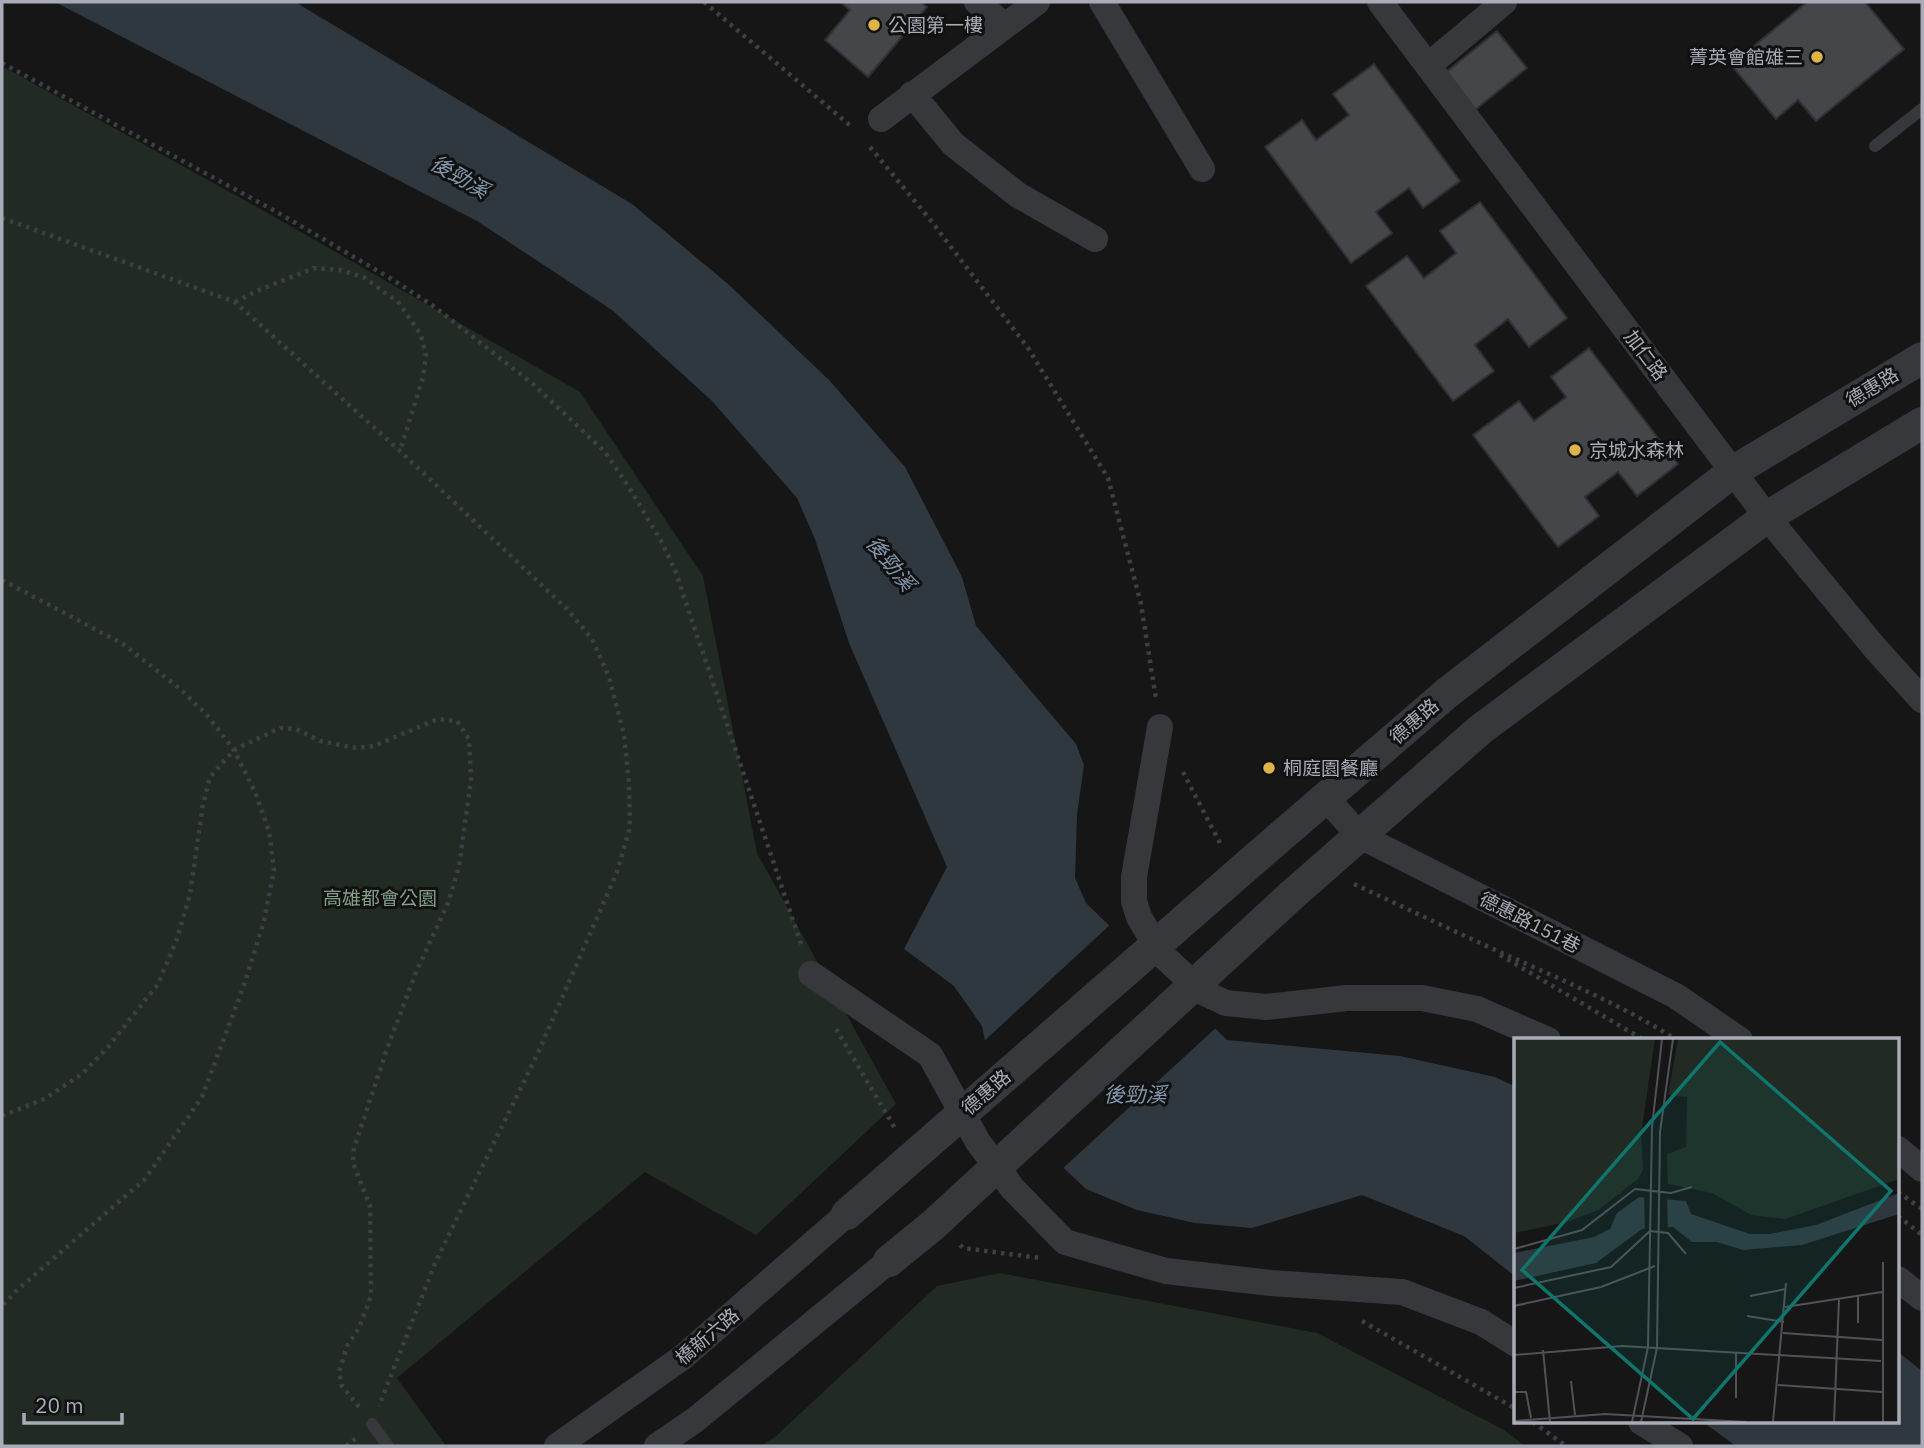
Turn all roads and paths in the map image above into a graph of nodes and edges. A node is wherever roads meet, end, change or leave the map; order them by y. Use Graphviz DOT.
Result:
graph roads {
  1 [pos="705,2"];
  2 [pos="977,2"];
  3 [pos="1037,2"];
  4 [pos="1101,2"];
  5 [pos="1380,2"];
  6 [pos="1504,2"];
  7 [pos="1005,26"];
  8 [pos="2,64"];
  9 [pos="1429,65"];
  10 [pos="912,94"];
  11 [pos="1922,109"];
  12 [pos="881,119"];
  13 [pos="858,133"];
  14 [pos="1874,146"];
  15 [pos="1202,169"];
  16 [pos="2,218"];
  17 [pos="1095,239"];
  18 [pos="235,302"];
  19 [pos="1922,358"];
  20 [pos="1922,423"];
  21 [pos="400,451"];
  22 [pos="1734,471"];
  23 [pos="1767,517"];
  24 [pos="2,580"];
  25 [pos="1922,700"];
  26 [pos="1160,727"];
  27 [pos="234,750"];
  28 [pos="1326,798"];
  29 [pos="1360,836"];
  30 [pos="1223,849"];
  31 [pos="1322,869"];
  32 [pos="1477,941"];
  33 [pos="811,974"];
  34 [pos="835,1027"];
  35 [pos="1543,1038"];
  36 [pos="1641,1038"];
  37 [pos="1674,1038"];
  38 [pos="1737,1038"];
  39 [pos="2,1116"];
  40 [pos="896,1131"];
  41 [pos="1899,1150"];
  42 [pos="1922,1169"];
  43 [pos="1899,1193"];
  44 [pos="1922,1209"];
  45 [pos="847,1213"];
  46 [pos="1899,1217"];
  47 [pos="1922,1235"];
  48 [pos="889,1261"];
  49 [pos="1899,1280"];
  50 [pos="1922,1298"];
  51 [pos="2,1307"];
  52 [pos="1514,1343"];
  53 [pos="372,1424"];
  54 [pos="1536,1424"];
  55 [pos="1643,1424"];
  56 [pos="346,1446"];
  57 [pos="388,1446"];
  58 [pos="557,1446"];
  59 [pos="657,1446"];
  60 [pos="1566,1446"];
  61 [pos="1680,1446"];
  1 -- 13 [label="path"];
  2 -- 7 [label="street"];
  3 -- 7 [label="street"];
  4 -- 15 [label="street"];
  5 -- 9 [label="street, 加仁路"];
  6 -- 9 [label="street"];
  7 -- 10 [label="street"];
  8 -- 33 [label="path"];
  9 -- 22 [label="street, 加仁路"];
  10 -- 12 [label="street"];
  10 -- 17 [label="street"];
  11 -- 14 [label="lane"];
  12 -- 13 [label="path"];
  13 -- 26 [label="path"];
  16 -- 18 [label="path"];
  18 -- 21 [label="path"];
  18 -- 21 [label="path"];
  19 -- 22 [label="street, 德惠路"];
  20 -- 23 [label="street"];
  21 -- 53 [label="path"];
  22 -- 23 [label="street, 加仁路"];
  22 -- 28 [label="street, 德惠路"];
  23 -- 25 [label="street, 加仁路"];
  23 -- 29 [label="street"];
  24 -- 27 [label="path"];
  26 -- 30 [label="path"];
  26 -- 35 [label="street"];
  27 -- 39 [label="path"];
  27 -- 51 [label="path"];
  27 -- 53 [label="path"];
  28 -- 29 [label="street, 德惠路151巷"];
  28 -- 45 [label="street, 德惠路, bridge"];
  29 -- 31 [label="street"];
  29 -- 38 [label="street, 德惠路151巷"];
  31 -- 32 [label="path"];
  31 -- 48 [label="street, bridge"];
  32 -- 36 [label="path"];
  32 -- 37 [label="path"];
  33 -- 52 [label="street"];
  34 -- 40 [label="path"];
  41 -- 42 [label="street"];
  43 -- 44 [label="path"];
  45 -- 58 [label="street, 橋新六路"];
  46 -- 47 [label="path"];
  48 -- 59 [label="street"];
  49 -- 50 [label="street"];
  53 -- 56 [label="path"];
  53 -- 57 [label="lane"];
  54 -- 60 [label="path"];
  55 -- 61 [label="street"];
}
